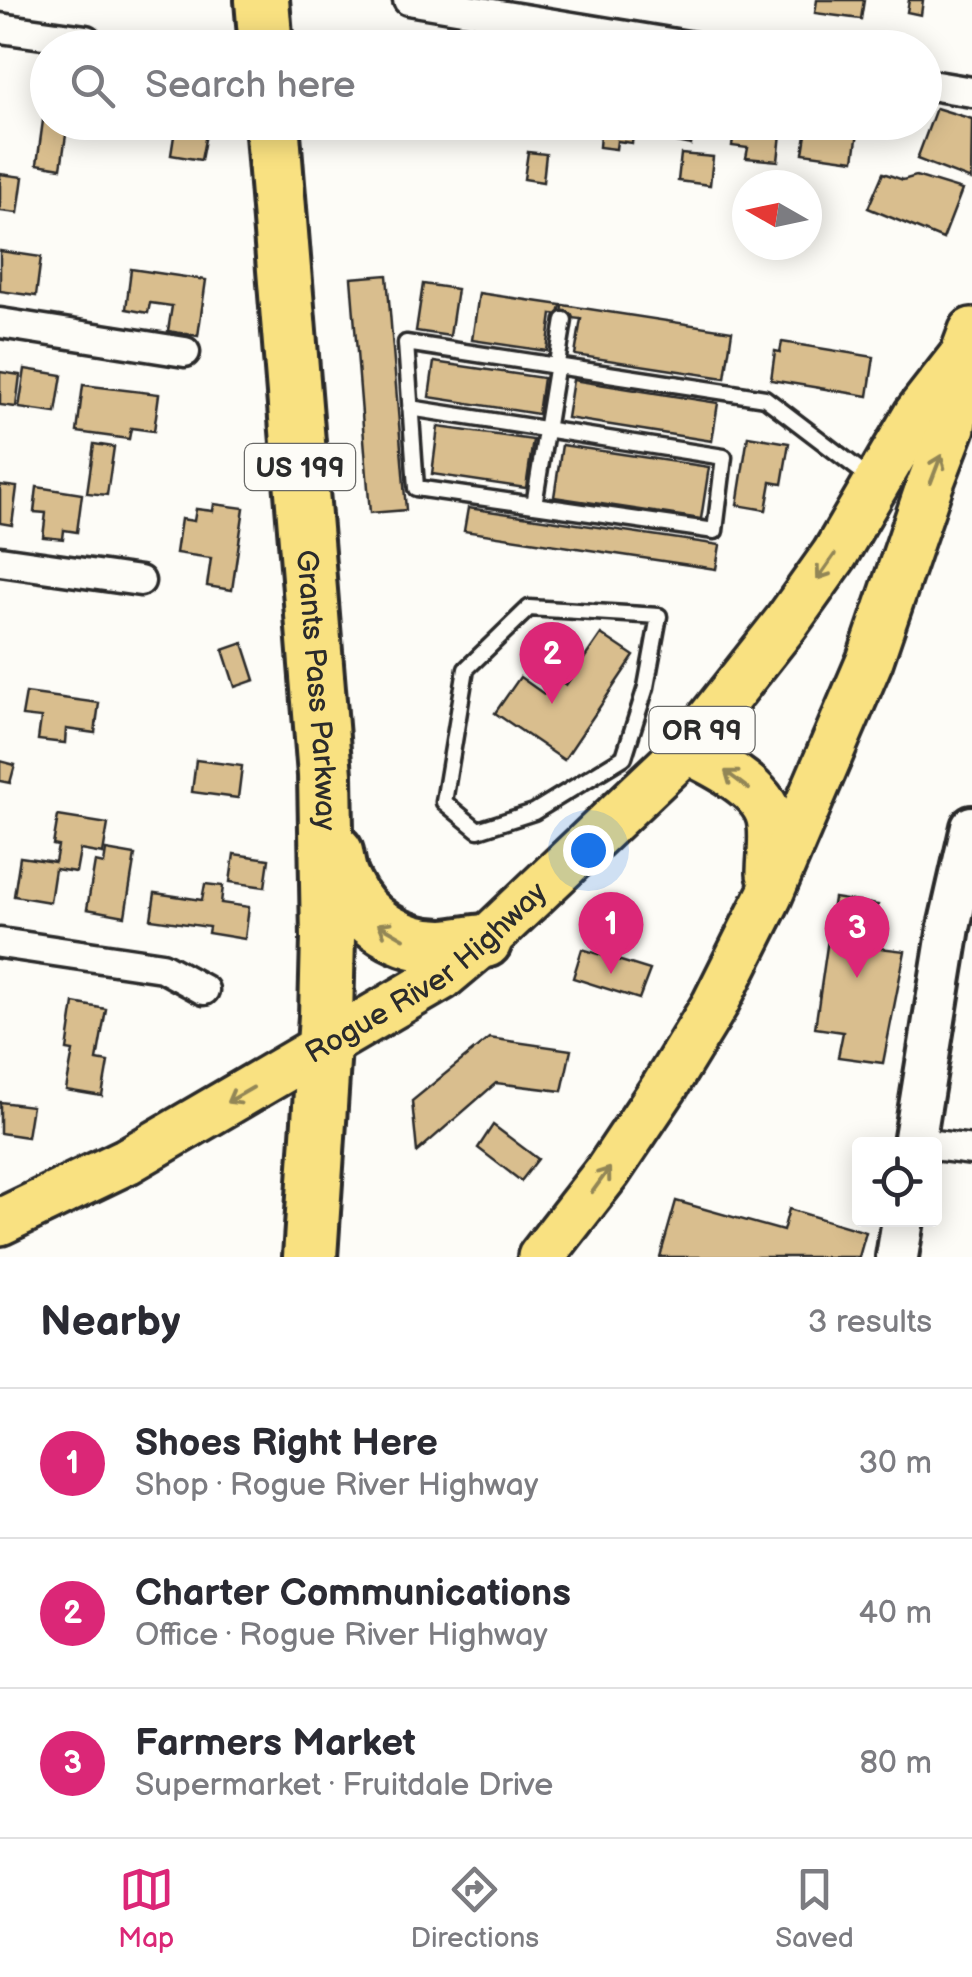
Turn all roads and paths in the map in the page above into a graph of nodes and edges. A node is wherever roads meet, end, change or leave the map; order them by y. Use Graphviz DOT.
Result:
graph roads {
  1 [pos="262,0"];
  2 [pos="408,0"];
  3 [pos="0,28"];
  4 [pos="264,30"];
  5 [pos="590,30"];
  6 [pos="30,32"];
  7 [pos="942,87"];
  8 [pos="972,92"];
  9 [pos="273,140"];
  10 [pos="564,320"];
  11 [pos="0,323"];
  12 [pos="967,343"];
  13 [pos="185,352"];
  14 [pos="558,366"];
  15 [pos="410,408"];
  16 [pos="548,430"];
  17 [pos="878,484"];
  18 [pos="534,505"];
  19 [pos="0,561"];
  20 [pos="904,561"];
  21 [pos="140,581"];
  22 [pos="686,750"];
  23 [pos="638,770"];
  24 [pos="326,812"];
  25 [pos="972,826"];
  26 [pos="769,896"];
  27 [pos="485,940"];
  28 [pos="0,942"];
  29 [pos="204,990"];
  30 [pos="324,1046"];
  31 [pos="925,1137"];
  32 [pos="942,1146"];
  33 [pos="972,1150"];
  34 [pos="0,1222"];
  35 [pos="902,1227"];
  36 [pos="310,1257"];
  37 [pos="542,1257"];
  38 [pos="897,1257"];
  1 -- 4 [label="highway"];
  2 -- 5 [label="street"];
  3 -- 6 [label="street"];
  7 -- 8 [label="street"];
  9 -- 24 [label="highway, Grants Pass Parkway / US 199"];
  10 -- 14 [label="lane"];
  11 -- 13 [label="street"];
  12 -- 17 [label="main road, Rogue River Highway / OR 99"];
  20 -- 12 [label="main road, OR 99, one-way"];
  14 -- 15 [label="lane"];
  14 -- 16 [label="lane"];
  14 -- 17 [label="lane"];
  15 -- 16 [label="lane"];
  15 -- 18 [label="lane"];
  16 -- 18 [label="lane"];
  16 -- 18 [label="lane"];
  17 -- 20 [label="main road"];
  17 -- 22 [label="main road, Rogue River Highway / OR 99, one-way"];
  19 -- 21 [label="street"];
  20 -- 26 [label="main road, OR 99"];
  22 -- 23 [label="main road, Rogue River Highway / OR 99"];
  26 -- 22 [label="main road, one-way"];
  23 -- 23 [label="lane"];
  23 -- 27 [label="main road, Rogue River Highway / OR 99"];
  27 -- 24 [label="highway, one-way"];
  24 -- 30 [label="highway, Grants Pass Parkway / US 199"];
  25 -- 31 [label="street"];
  37 -- 26 [label="main road, OR 99, one-way"];
  27 -- 30 [label="main road, Rogue River Highway / OR 99"];
  28 -- 29 [label="street"];
  30 -- 34 [label="main road, Rogue River Highway / OR 99, one-way"];
  30 -- 36 [label="highway, Grants Pass Parkway / US 199"];
  32 -- 33 [label="street"];
  35 -- 38 [label="street"];
}
